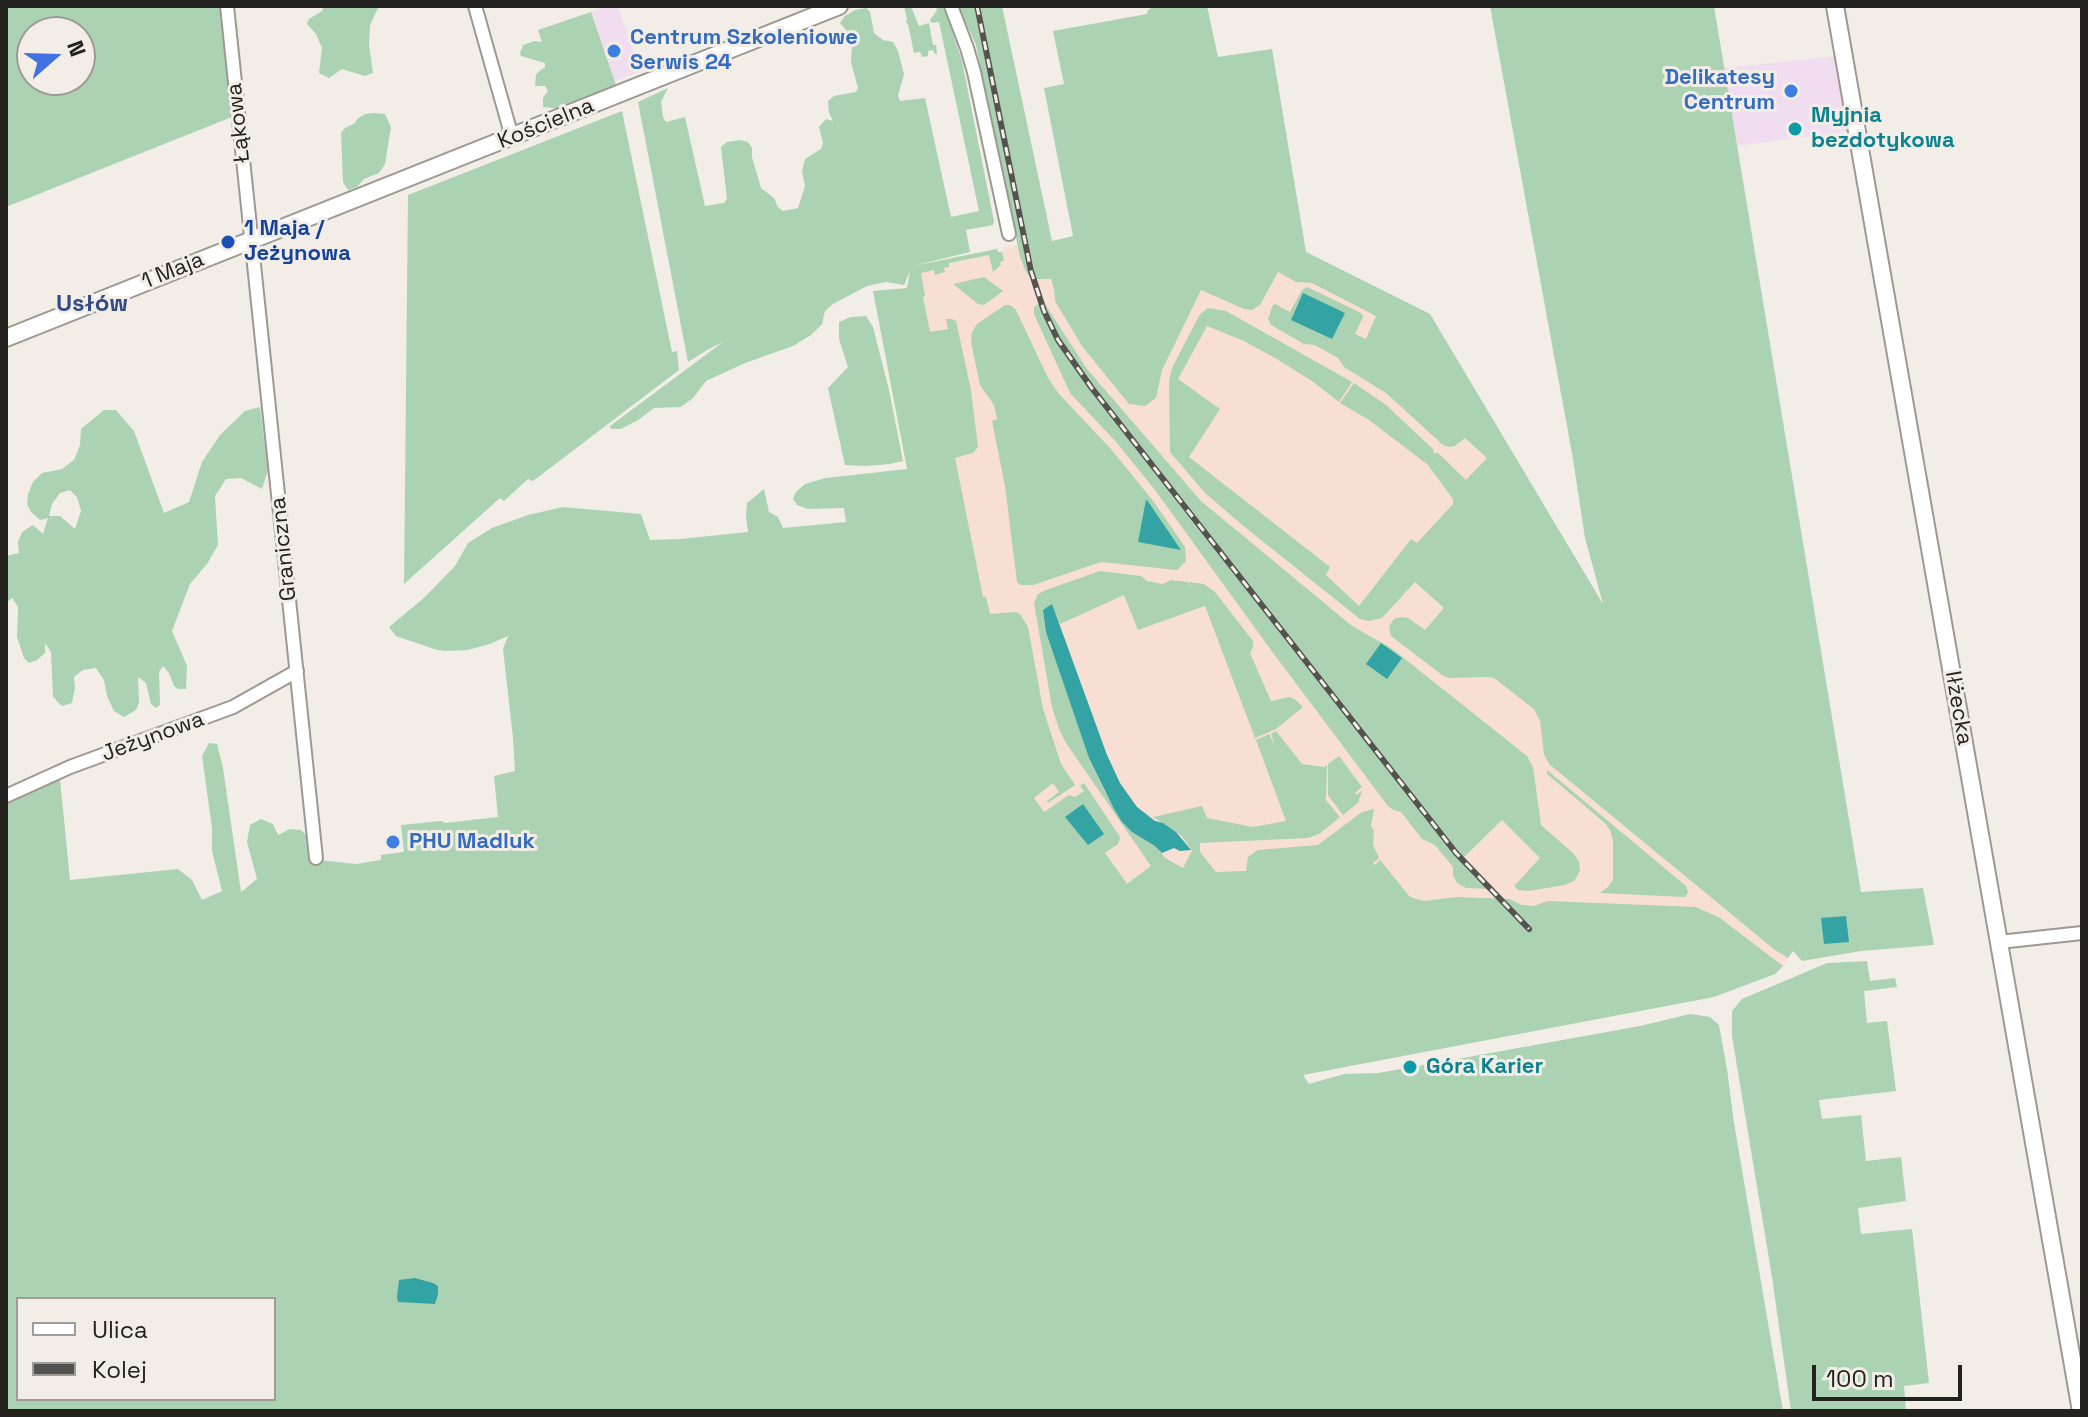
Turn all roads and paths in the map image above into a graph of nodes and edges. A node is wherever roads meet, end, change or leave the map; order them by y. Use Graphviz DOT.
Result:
graph roads {
  1 [pos="227,6"];
  2 [pos="475,6"];
  3 [pos="839,6"];
  4 [pos="951,6"];
  5 [pos="1835,6"];
  6 [pos="512,137"];
  7 [pos="1009,234"];
  8 [pos="252,240"];
  9 [pos="6,338"];
  10 [pos="297,671"];
  11 [pos="6,796"];
  12 [pos="316,858"];
  13 [pos="2082,933"];
  14 [pos="1999,942"];
  15 [pos="2081,1411"];
  1 -- 8 [label="street, Łąkowa"];
  2 -- 6 [label="street"];
  3 -- 6 [label="street, Kościelna"];
  4 -- 7 [label="street"];
  5 -- 14 [label="street, Iłżecka"];
  6 -- 8 [label="street, Kościelna"];
  8 -- 9 [label="street, 1 Maja"];
  8 -- 10 [label="street, Graniczna"];
  10 -- 11 [label="street, Jeżynowa"];
  10 -- 12 [label="street, Graniczna"];
  13 -- 14 [label="street"];
  14 -- 15 [label="street, Iłżecka"];
}
